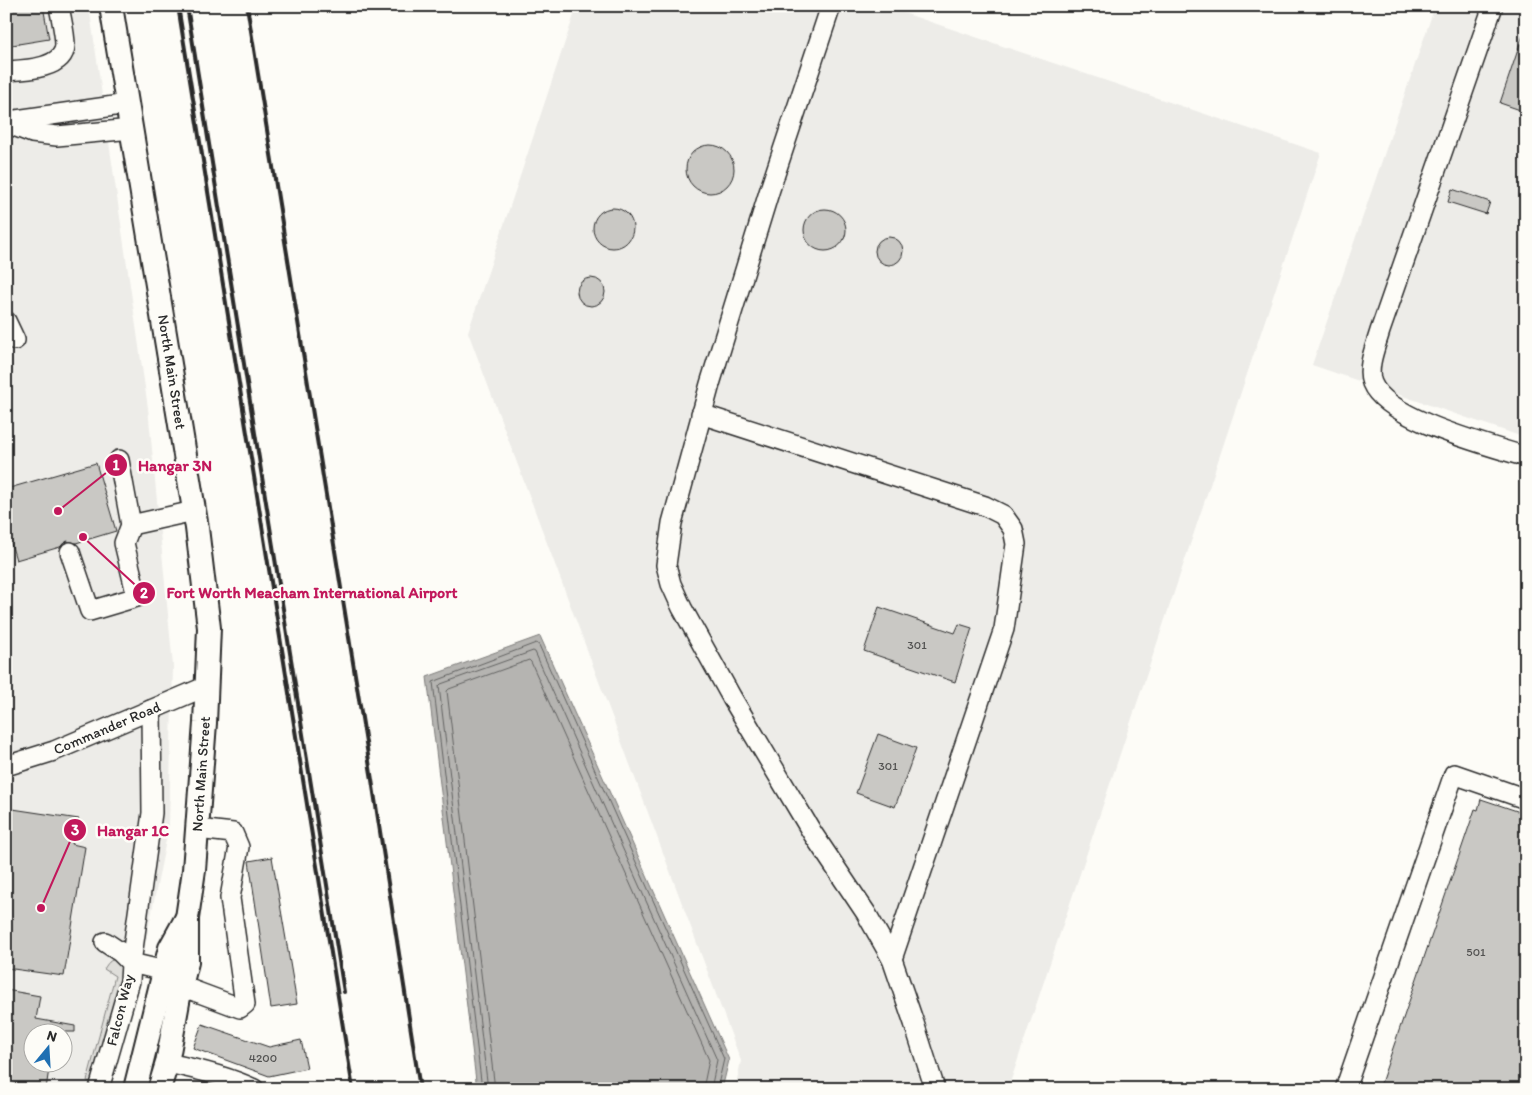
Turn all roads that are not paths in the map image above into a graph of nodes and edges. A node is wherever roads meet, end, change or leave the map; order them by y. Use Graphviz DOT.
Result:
graph roads {
  1 [pos="59,6"];
  2 [pos="111,6"];
  3 [pos="831,6"];
  4 [pos="1493,6"];
  5 [pos="6,71"];
  6 [pos="128,104"];
  7 [pos="6,122"];
  8 [pos="132,129"];
  9 [pos="6,322"];
  10 [pos="15,340"];
  11 [pos="702,414"];
  12 [pos="1526,457"];
  13 [pos="119,460"];
  14 [pos="194,511"];
  15 [pos="131,525"];
  16 [pos="70,552"];
  17 [pos="207,686"];
  18 [pos="151,710"];
  19 [pos="6,766"];
  20 [pos="1526,799"];
  21 [pos="197,829"];
  22 [pos="187,918"];
  23 [pos="105,942"];
  24 [pos="892,960"];
  25 [pos="131,963"];
  26 [pos="165,971"];
  27 [pos="181,986"];
  28 [pos="168,1063"];
  29 [pos="99,1089"];
  30 [pos="135,1089"];
  31 [pos="160,1089"];
  32 [pos="254,1089"];
  33 [pos="935,1089"];
  34 [pos="1345,1089"];
  1 -- 5 [label="street"];
  2 -- 6 [label="main road, North Main Street"];
  3 -- 11 [label="street"];
  4 -- 12 [label="street"];
  6 -- 7 [label="street"];
  6 -- 8 [label="main road, North Main Street"];
  7 -- 8 [label="street"];
  8 -- 14 [label="main road, North Main Street"];
  9 -- 10 [label="street"];
  11 -- 24 [label="street"];
  11 -- 24 [label="street"];
  13 -- 15 [label="street"];
  14 -- 15 [label="street"];
  14 -- 17 [label="main road, North Main Street"];
  15 -- 16 [label="street"];
  17 -- 18 [label="street, Commander Road"];
  17 -- 21 [label="main road, North Main Street"];
  18 -- 19 [label="street, Commander Road"];
  18 -- 25 [label="street"];
  20 -- 34 [label="street"];
  21 -- 22 [label="main road, North Main Street"];
  21 -- 27 [label="street"];
  22 -- 26 [label="main road, North Main Street"];
  22 -- 27 [label="main road, North Main Street"];
  23 -- 25 [label="street, Falcon Way"];
  24 -- 33 [label="street"];
  25 -- 26 [label="street"];
  25 -- 29 [label="street, Falcon Way"];
  26 -- 27 [label="street"];
  26 -- 30 [label="main road, North Main Street"];
  27 -- 28 [label="main road, North Main Street"];
  28 -- 31 [label="main road, North Main Street"];
  28 -- 32 [label="street"];
}
